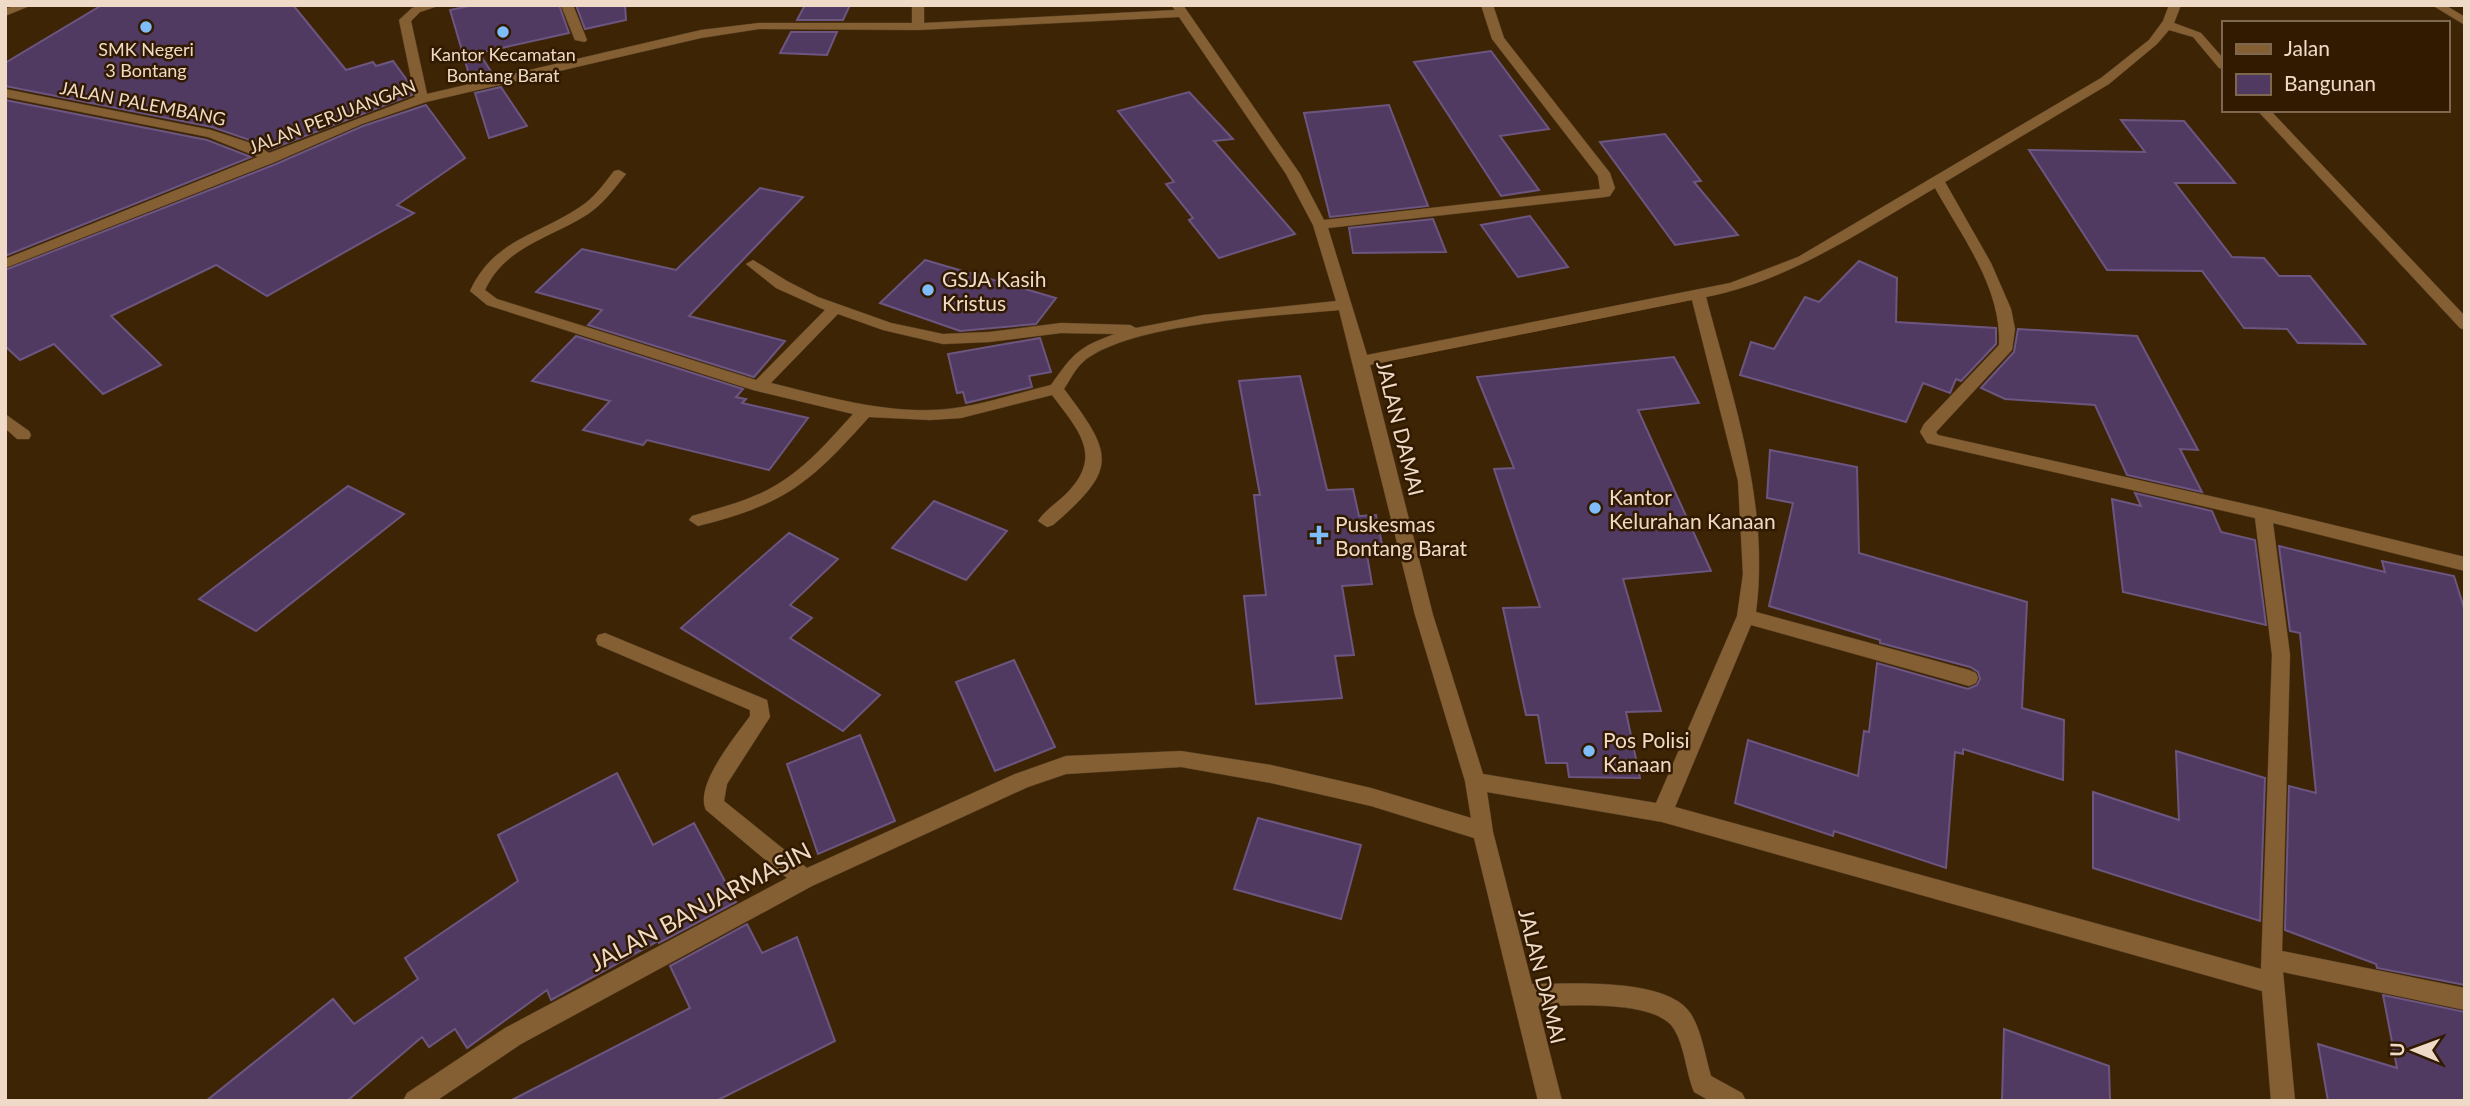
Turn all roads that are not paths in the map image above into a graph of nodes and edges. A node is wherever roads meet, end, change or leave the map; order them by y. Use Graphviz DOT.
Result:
graph roads {
  1 [pos="27,5"];
  2 [pos="436,5"];
  3 [pos="567,5"];
  4 [pos="918,5"];
  5 [pos="1488,5"];
  6 [pos="2175,5"];
  7 [pos="2437,5"];
  8 [pos="1181,9"];
  9 [pos="5,13"];
  10 [pos="2465,22"];
  11 [pos="2167,25"];
  12 [pos="918,27"];
  13 [pos="582,40"];
  14 [pos="2222,64"];
  15 [pos="5,93"];
  16 [pos="422,99"];
  17 [pos="2265,112"];
  18 [pos="270,159"];
  19 [pos="619,174"];
  20 [pos="1938,182"];
  21 [pos="1320,225"];
  22 [pos="5,264"];
  23 [pos="753,264"];
  24 [pos="1698,293"];
  25 [pos="1343,305"];
  26 [pos="835,308"];
  27 [pos="2465,325"];
  28 [pos="1140,330"];
  29 [pos="1359,355"];
  30 [pos="759,386"];
  31 [pos="1056,389"];
  32 [pos="865,411"];
  33 [pos="5,419"];
  34 [pos="23,435"];
  35 [pos="2263,514"];
  36 [pos="698,520"];
  37 [pos="1047,521"];
  38 [pos="2465,564"];
  39 [pos="1746,616"];
  40 [pos="605,640"];
  41 [pos="1969,678"];
  42 [pos="1475,781"];
  43 [pos="1662,813"];
  44 [pos="1483,832"];
  45 [pos="805,879"];
  46 [pos="2271,959"];
  47 [pos="2272,983"];
  48 [pos="1525,995"];
  49 [pos="2465,999"];
  50 [pos="415,1101"];
  51 [pos="1550,1101"];
  52 [pos="1734,1101"];
  53 [pos="2283,1101"];
  1 -- 9 [label="street"];
  2 -- 16 [label="street"];
  3 -- 13 [label="street"];
  4 -- 12 [label="street"];
  5 -- 21 [label="street"];
  6 -- 11 [label="street"];
  7 -- 10 [label="street"];
  8 -- 12 [label="street, JALAN PERJUANGAN"];
  8 -- 21 [label="street, JALAN DAMAI"];
  11 -- 14 [label="street"];
  11 -- 20 [label="street"];
  12 -- 16 [label="street, JALAN PERJUANGAN"];
  15 -- 18 [label="street, JALAN PALEMBANG"];
  16 -- 18 [label="street, JALAN PERJUANGAN"];
  17 -- 27 [label="street"];
  18 -- 22 [label="street, JALAN PERJUANGAN"];
  19 -- 30 [label="street"];
  20 -- 24 [label="street"];
  20 -- 35 [label="street"];
  21 -- 25 [label="street, JALAN DAMAI"];
  23 -- 26 [label="street"];
  24 -- 29 [label="street"];
  24 -- 39 [label="street"];
  25 -- 28 [label="street"];
  25 -- 29 [label="street, JALAN DAMAI"];
  26 -- 28 [label="street"];
  26 -- 30 [label="street"];
  28 -- 31 [label="street"];
  29 -- 42 [label="street, JALAN DAMAI"];
  30 -- 32 [label="street"];
  31 -- 32 [label="street"];
  31 -- 37 [label="street"];
  32 -- 36 [label="street"];
  33 -- 34 [label="street"];
  35 -- 38 [label="street"];
  35 -- 46 [label="street"];
  39 -- 41 [label="street"];
  39 -- 43 [label="street"];
  40 -- 45 [label="street"];
  42 -- 43 [label="street"];
  42 -- 44 [label="street, JALAN DAMAI"];
  43 -- 47 [label="street"];
  44 -- 45 [label="street, JALAN BANJARMASIN"];
  44 -- 48 [label="street, JALAN DAMAI"];
  45 -- 50 [label="street, JALAN BANJARMASIN"];
  46 -- 47 [label="street"];
  46 -- 49 [label="street"];
  47 -- 53 [label="street"];
  48 -- 51 [label="street, JALAN DAMAI"];
  48 -- 52 [label="street"];
}
